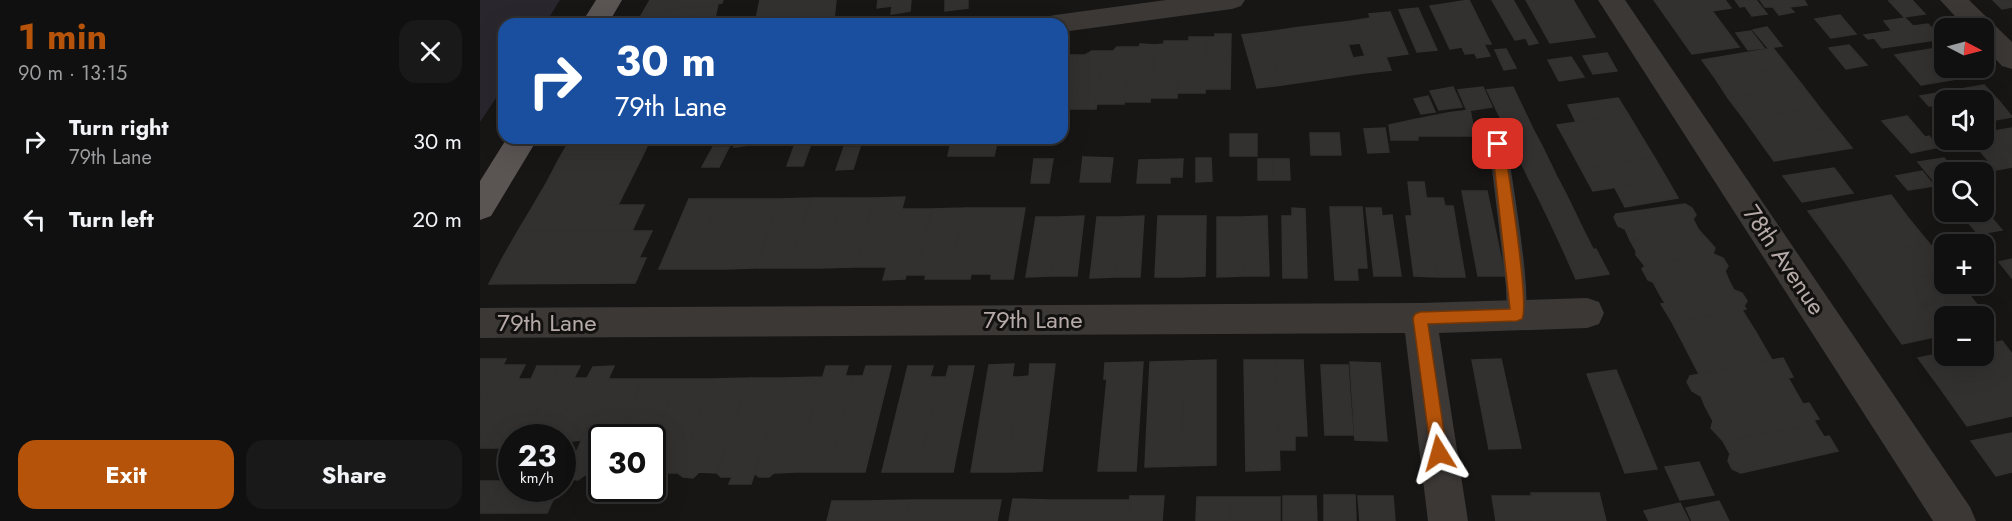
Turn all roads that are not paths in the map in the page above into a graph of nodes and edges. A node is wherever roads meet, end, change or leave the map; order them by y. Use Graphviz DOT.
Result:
graph roads {
  1 [pos="609,0"];
  2 [pos="1232,0"];
  3 [pos="1611,0"];
  4 [pos="1953,0"];
  5 [pos="598,18"];
  6 [pos="1971,18"];
  7 [pos="1068,22"];
  8 [pos="1994,41"];
  9 [pos="2012,59"];
  10 [pos="519,144"];
  11 [pos="1498,144"];
  12 [pos="480,207"];
  13 [pos="1587,313"];
  14 [pos="1517,315"];
  15 [pos="1420,318"];
  16 [pos="480,323"];
  17 [pos="1448,521"];
  18 [pos="1956,521"];
  1 -- 5 [label="main road"];
  2 -- 7 [label="street"];
  3 -- 18 [label="street, 78th Avenue"];
  4 -- 6 [label="street"];
  8 -- 9 [label="street"];
  10 -- 12 [label="main road"];
  11 -- 14 [label="lane"];
  13 -- 14 [label="street, 79th Lane"];
  14 -- 15 [label="street, 79th Lane"];
  15 -- 16 [label="street, 79th Lane"];
  15 -- 17 [label="street"];
}
